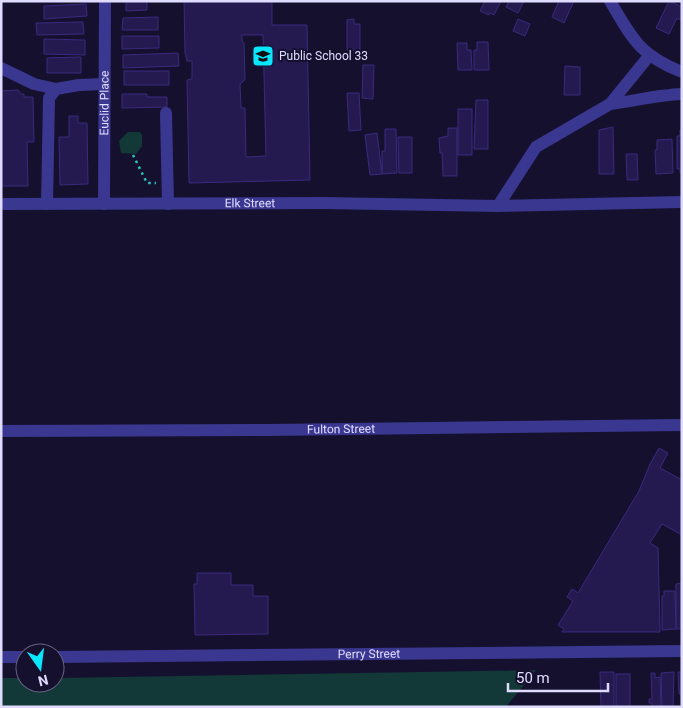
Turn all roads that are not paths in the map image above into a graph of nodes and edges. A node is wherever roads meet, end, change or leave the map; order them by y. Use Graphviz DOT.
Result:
graph roads {
  1 [pos="104,1"];
  2 [pos="610,1"];
  3 [pos="650,56"];
  4 [pos="1,68"];
  5 [pos="682,72"];
  6 [pos="104,84"];
  7 [pos="56,89"];
  8 [pos="682,94"];
  9 [pos="610,104"];
  10 [pos="166,113"];
  11 [pos="682,202"];
  12 [pos="1,204"];
  13 [pos="46,204"];
  14 [pos="104,204"];
  15 [pos="168,204"];
  16 [pos="498,206"];
  17 [pos="682,425"];
  18 [pos="1,431"];
  19 [pos="682,651"];
  20 [pos="1,657"];
  21 [pos="15,657"];
  22 [pos="65,657"];
  1 -- 6 [label="street, Euclid Place"];
  2 -- 3 [label="street"];
  3 -- 5 [label="street"];
  3 -- 9 [label="street"];
  4 -- 7 [label="street"];
  6 -- 7 [label="street"];
  6 -- 14 [label="street, Euclid Place"];
  7 -- 13 [label="street"];
  8 -- 9 [label="street"];
  9 -- 16 [label="street"];
  10 -- 15 [label="street"];
  11 -- 16 [label="street, Elk Street"];
  12 -- 13 [label="street, Elk Street"];
  13 -- 14 [label="street, Elk Street"];
  14 -- 15 [label="street, Elk Street"];
  15 -- 16 [label="street, Elk Street"];
  17 -- 18 [label="street, Fulton Street"];
  19 -- 22 [label="street, Perry Street"];
  20 -- 21 [label="street"];
}
